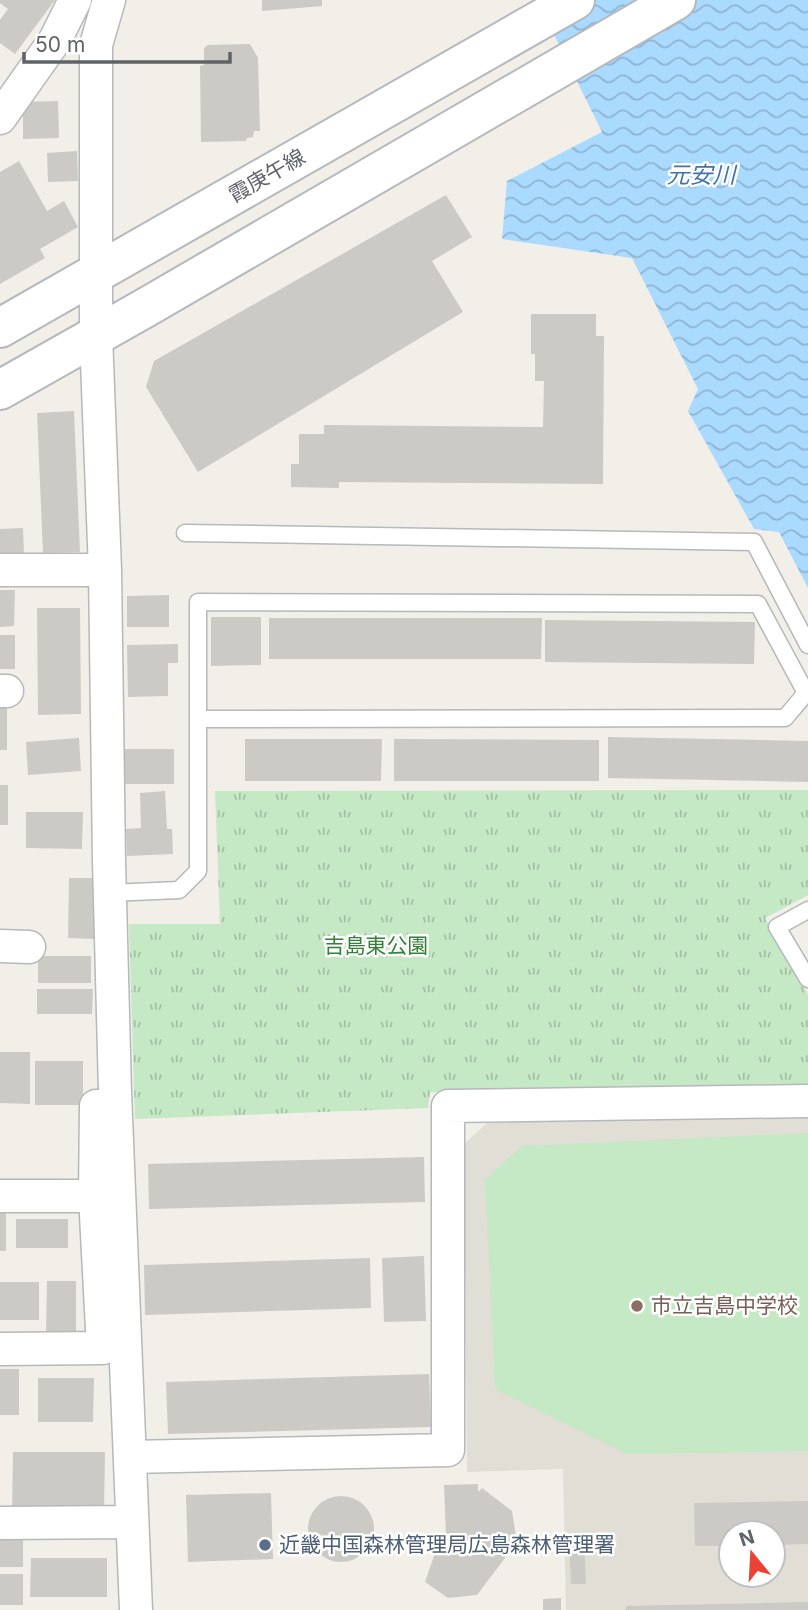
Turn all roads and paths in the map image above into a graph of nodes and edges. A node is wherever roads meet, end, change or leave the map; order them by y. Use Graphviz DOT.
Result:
graph roads {
  1 [pos="75,0"];
  2 [pos="109,0"];
  3 [pos="575,0"];
  4 [pos="676,0"];
  5 [pos="0,118"];
  6 [pos="97,270"];
  7 [pos="0,328"];
  8 [pos="96,335"];
  9 [pos="0,390"];
  10 [pos="185,533"];
  11 [pos="0,570"];
  12 [pos="105,570"];
  13 [pos="808,645"];
  14 [pos="200,719"];
  15 [pos="110,893"];
  16 [pos="808,910"];
  17 [pos="808,979"];
  18 [pos="115,1092"];
  19 [pos="808,1101"];
  20 [pos="0,1196"];
  21 [pos="95,1196"];
  22 [pos="0,1349"];
  23 [pos="131,1457"];
  24 [pos="132,1522"];
  25 [pos="0,1523"];
  26 [pos="136,1610"];
  1 -- 5 [label="street"];
  2 -- 6 [label="street"];
  3 -- 6 [label="street, 霞庚午線"];
  4 -- 8 [label="street"];
  6 -- 7 [label="street, 霞庚午線"];
  6 -- 8 [label="street"];
  8 -- 9 [label="street"];
  8 -- 12 [label="street"];
  10 -- 13 [label="lane"];
  11 -- 12 [label="street"];
  12 -- 15 [label="street"];
  14 -- 14 [label="lane"];
  14 -- 15 [label="lane"];
  15 -- 18 [label="street"];
  16 -- 17 [label="lane"];
  18 -- 21 [label="street"];
  18 -- 23 [label="street"];
  19 -- 23 [label="street"];
  20 -- 21 [label="street"];
  21 -- 22 [label="street"];
  23 -- 24 [label="street"];
  24 -- 25 [label="street"];
  24 -- 26 [label="street"];
}
